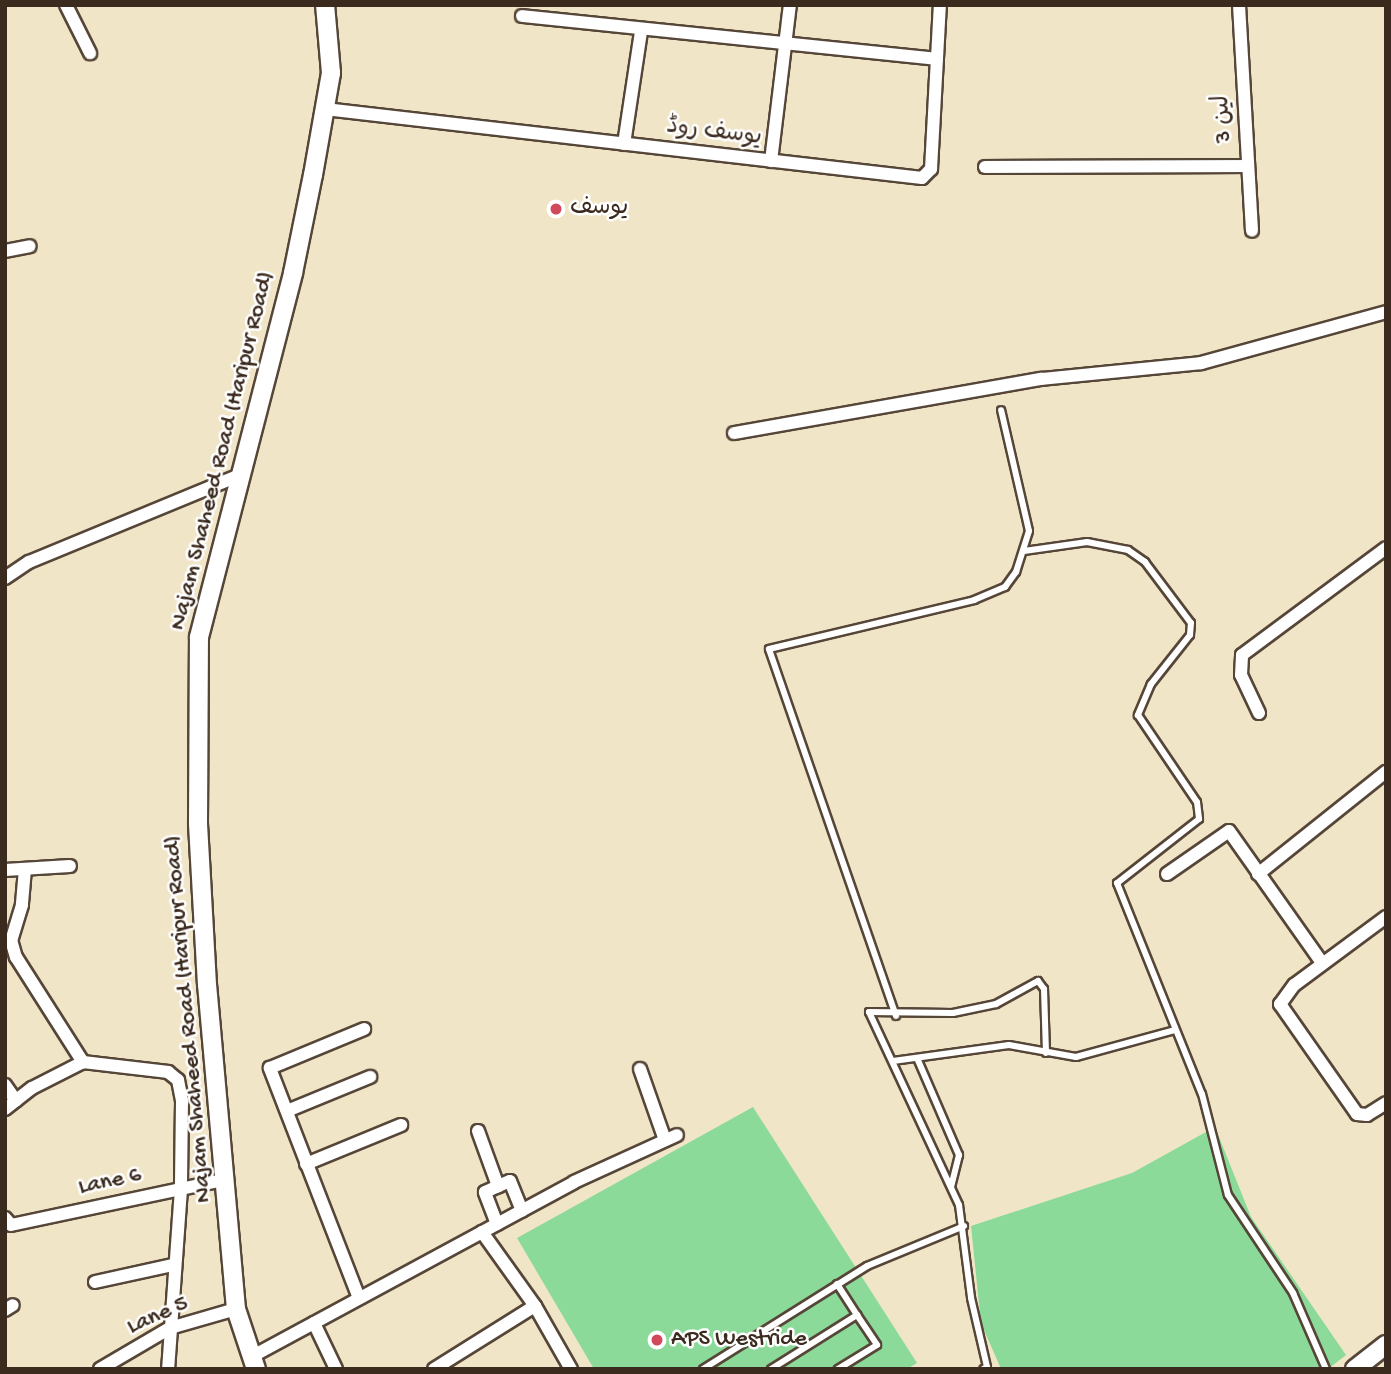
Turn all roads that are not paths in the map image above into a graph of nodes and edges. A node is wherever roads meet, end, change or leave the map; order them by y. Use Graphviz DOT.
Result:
graph roads {
  1 [pos="66,5"];
  2 [pos="326,5"];
  3 [pos="790,5"];
  4 [pos="940,5"];
  5 [pos="1239,5"];
  6 [pos="522,16"];
  7 [pos="641,31"];
  8 [pos="785,45"];
  9 [pos="90,53"];
  10 [pos="937,59"];
  11 [pos="325,109"];
  12 [pos="624,144"];
  13 [pos="771,161"];
  14 [pos="1248,166"];
  15 [pos="985,167"];
  16 [pos="1252,231"];
  17 [pos="30,246"];
  18 [pos="5,251"];
  19 [pos="1386,312"];
  20 [pos="1001,410"];
  21 [pos="734,433"];
  22 [pos="238,476"];
  23 [pos="1386,548"];
  24 [pos="1024,551"];
  25 [pos="5,578"];
  26 [pos="1259,713"];
  27 [pos="1386,772"];
  28 [pos="70,866"];
  29 [pos="25,869"];
  30 [pos="5,870"];
  31 [pos="1167,874"];
  32 [pos="1258,874"];
  33 [pos="1386,917"];
  34 [pos="1322,963"];
  35 [pos="896,1016"];
  36 [pos="365,1029"];
  37 [pos="1175,1030"];
  38 [pos="1046,1053"];
  39 [pos="918,1058"];
  40 [pos="893,1061"];
  41 [pos="83,1062"];
  42 [pos="640,1069"];
  43 [pos="370,1077"];
  44 [pos="5,1084"];
  45 [pos="1386,1103"];
  46 [pos="10,1105"];
  47 [pos="287,1111"];
  48 [pos="401,1125"];
  49 [pos="478,1131"];
  50 [pos="306,1164"];
  51 [pos="228,1179"];
  52 [pos="498,1186"];
  53 [pos="951,1186"];
  54 [pos="181,1189"];
  55 [pos="522,1211"];
  56 [pos="5,1218"];
  57 [pos="497,1224"];
  58 [pos="964,1226"];
  59 [pos="482,1232"];
  60 [pos="173,1265"];
  61 [pos="95,1282"];
  62 [pos="837,1284"];
  63 [pos="359,1298"];
  64 [pos="535,1306"];
  65 [pos="236,1309"];
  66 [pos="857,1315"];
  67 [pos="314,1322"];
  68 [pos="170,1328"];
  69 [pos="1386,1345"];
  70 [pos="254,1363"];
  71 [pos="986,1368"];
  72 [pos="100,1369"];
  73 [pos="168,1369"];
  74 [pos="336,1369"];
  75 [pos="434,1369"];
  76 [pos="571,1369"];
  77 [pos="703,1369"];
  78 [pos="771,1369"];
  79 [pos="838,1369"];
  80 [pos="1326,1369"];
  81 [pos="1355,1369"];
  1 -- 9 [label="street"];
  2 -- 11 [label="main road, Najam Shaheed Road (Haripur Road)"];
  3 -- 8 [label="street"];
  4 -- 10 [label="street, یوسف روڈ"];
  5 -- 14 [label="street, لین 3"];
  6 -- 7 [label="street"];
  7 -- 8 [label="street"];
  7 -- 12 [label="street"];
  8 -- 10 [label="street"];
  8 -- 13 [label="street"];
  10 -- 13 [label="street, یوسف روڈ"];
  11 -- 12 [label="street, یوسف روڈ"];
  11 -- 22 [label="main road, Najam Shaheed Road (Haripur Road)"];
  12 -- 13 [label="street, یوسف روڈ"];
  14 -- 15 [label="street"];
  14 -- 16 [label="street, لین 3"];
  17 -- 18 [label="street"];
  19 -- 21 [label="street"];
  20 -- 24 [label="lane"];
  22 -- 25 [label="street"];
  22 -- 51 [label="main road, Najam Shaheed Road (Haripur Road)"];
  23 -- 26 [label="street"];
  24 -- 35 [label="lane"];
  24 -- 37 [label="lane"];
  27 -- 32 [label="street"];
  28 -- 29 [label="street"];
  29 -- 30 [label="street"];
  29 -- 41 [label="street"];
  31 -- 32 [label="street"];
  32 -- 34 [label="street"];
  33 -- 34 [label="street"];
  34 -- 45 [label="street"];
  35 -- 38 [label="lane"];
  35 -- 40 [label="lane"];
  36 -- 47 [label="street"];
  37 -- 38 [label="lane"];
  37 -- 80 [label="lane"];
  38 -- 39 [label="lane"];
  39 -- 40 [label="lane"];
  39 -- 53 [label="lane"];
  40 -- 53 [label="lane"];
  41 -- 46 [label="street"];
  41 -- 54 [label="street"];
  42 -- 55 [label="street"];
  43 -- 47 [label="street"];
  44 -- 46 [label="street"];
  47 -- 50 [label="street"];
  48 -- 50 [label="street"];
  49 -- 52 [label="street"];
  50 -- 63 [label="street"];
  51 -- 54 [label="street, Lane 6"];
  51 -- 65 [label="main road, Najam Shaheed Road (Haripur Road)"];
  52 -- 55 [label="street"];
  52 -- 57 [label="street"];
  53 -- 58 [label="lane"];
  54 -- 56 [label="street, Lane 6"];
  54 -- 60 [label="street"];
  55 -- 57 [label="street"];
  57 -- 59 [label="street"];
  58 -- 62 [label="lane"];
  58 -- 71 [label="lane"];
  59 -- 63 [label="street"];
  59 -- 64 [label="street"];
  60 -- 61 [label="street"];
  60 -- 68 [label="street"];
  62 -- 66 [label="lane"];
  62 -- 77 [label="lane"];
  63 -- 67 [label="street"];
  64 -- 75 [label="street"];
  64 -- 76 [label="street"];
  65 -- 68 [label="street, Lane 5"];
  65 -- 70 [label="main road, Najam Shaheed Road (Haripur Road)"];
  66 -- 78 [label="lane"];
  66 -- 79 [label="lane"];
  67 -- 70 [label="street"];
  67 -- 74 [label="street"];
  68 -- 72 [label="street, Lane 5"];
  68 -- 73 [label="street"];
  69 -- 81 [label="main road"];
}
